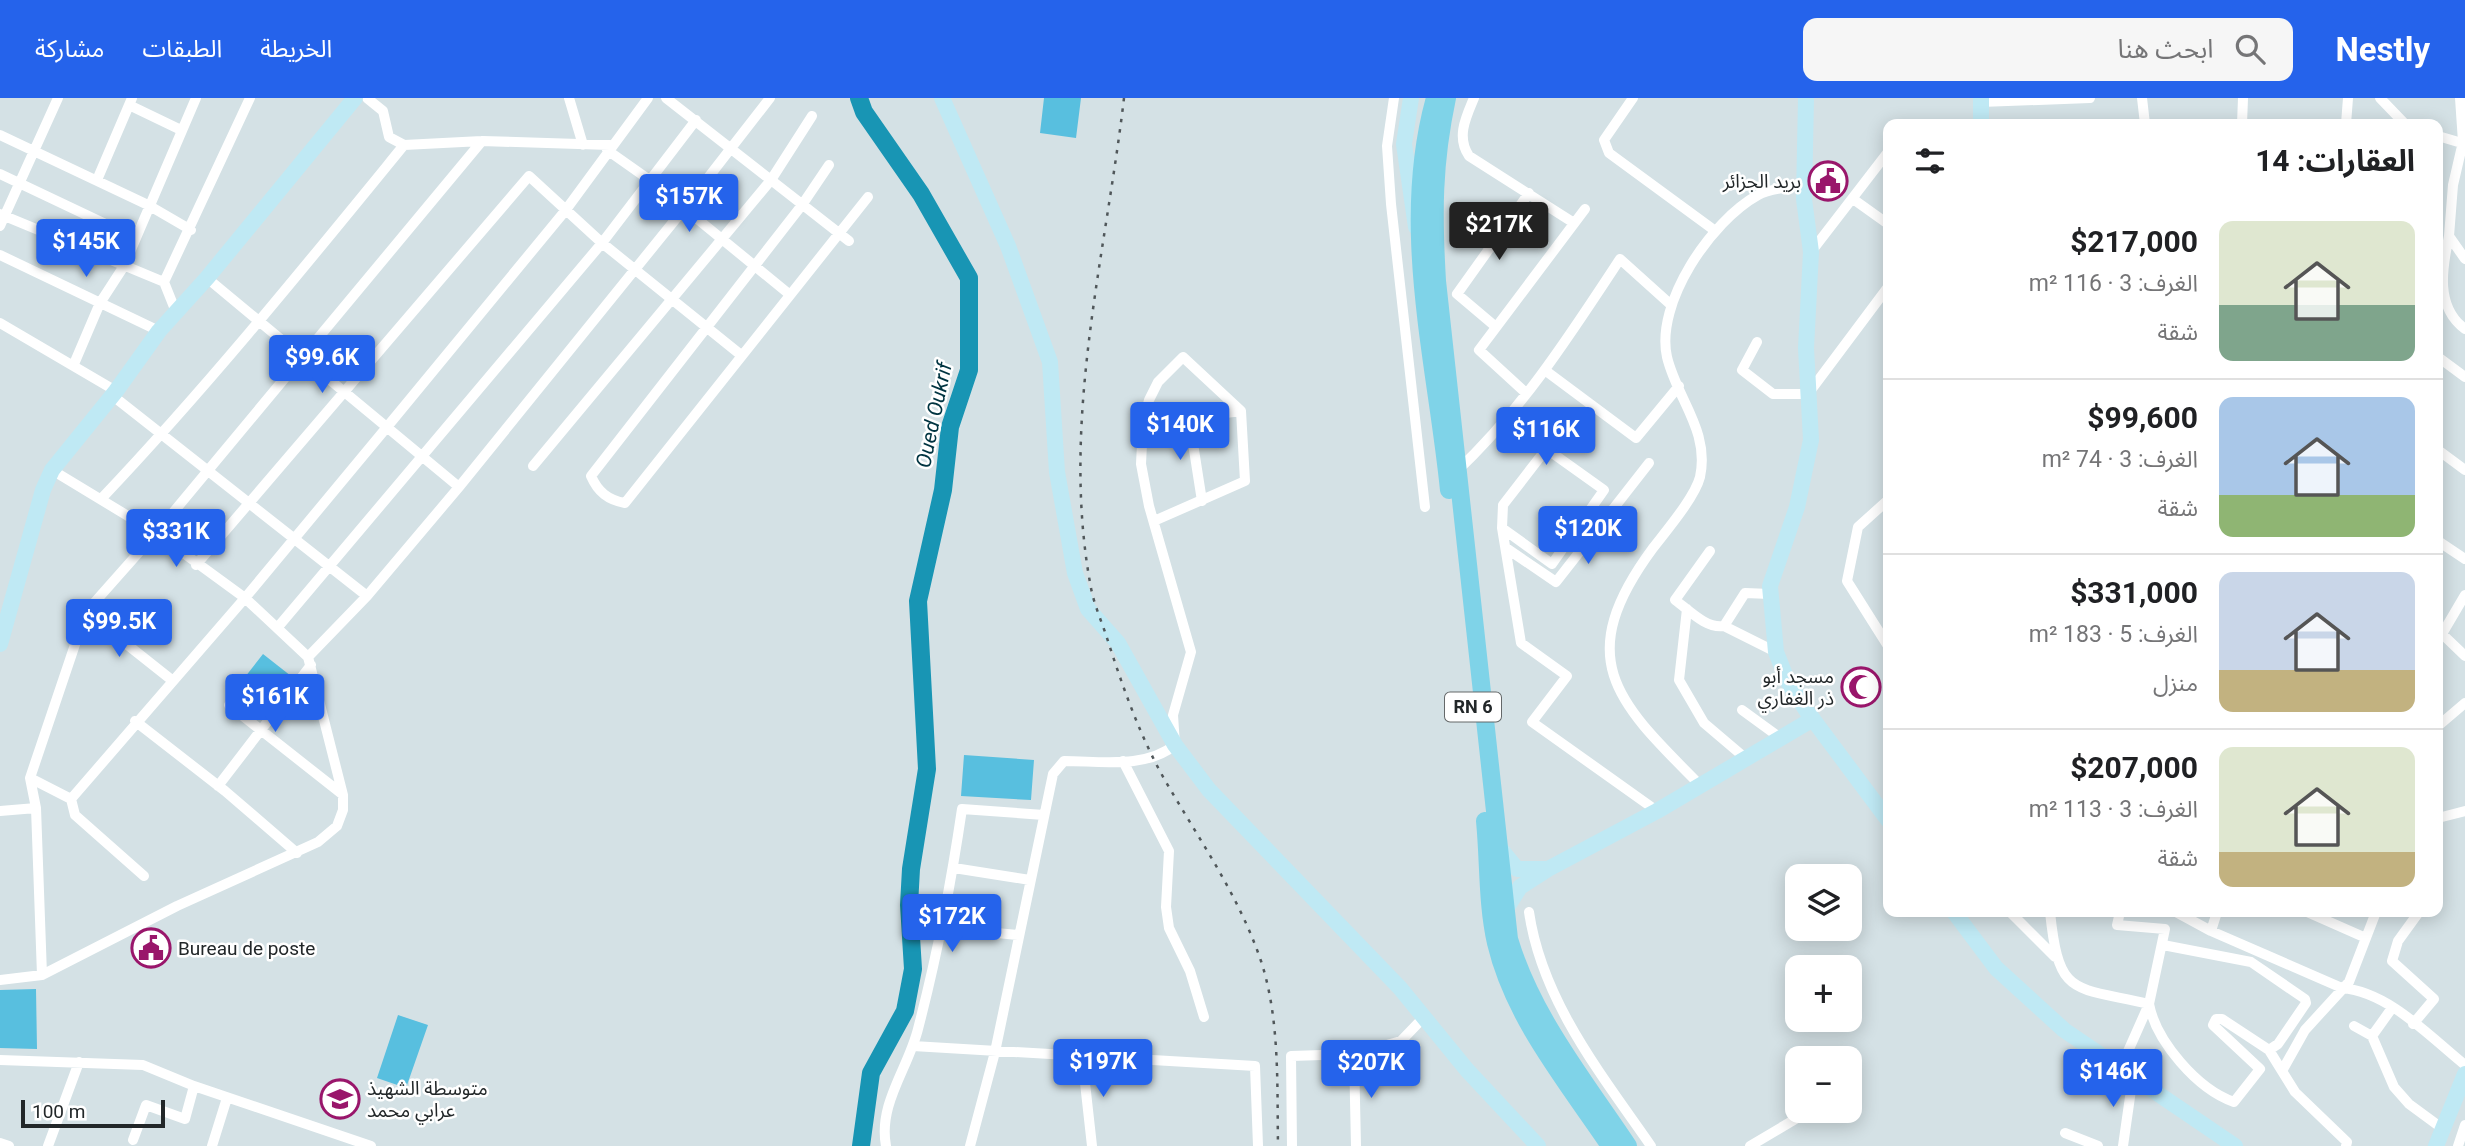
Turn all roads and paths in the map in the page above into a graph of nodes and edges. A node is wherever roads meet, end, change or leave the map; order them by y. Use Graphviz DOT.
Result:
graph roads {
  1 [pos="58,98"];
  2 [pos="196,98"];
  3 [pos="250,98"];
  4 [pos="355,98"];
  5 [pos="367,98"];
  6 [pos="569,98"];
  7 [pos="648,98"];
  8 [pos="666,98"];
  9 [pos="770,98"];
  10 [pos="942,98"];
  11 [pos="1394,98"];
  12 [pos="1412,98"];
  13 [pos="1435,98"];
  14 [pos="1447,98"];
  15 [pos="1474,98"];
  16 [pos="1633,98"];
  17 [pos="1806,98"];
  18 [pos="2091,98"];
  19 [pos="2142,98"];
  20 [pos="2243,98"];
  21 [pos="2348,98"];
  22 [pos="2380,98"];
  23 [pos="2460,98"];
  24 [pos="2066,99"];
  25 [pos="1981,100"];
  26 [pos="131,102"];
  27 [pos="812,116"];
  28 [pos="1981,119"];
  29 [pos="2144,119"];
  30 [pos="2242,119"];
  31 [pos="2347,119"];
  32 [pos="2399,119"];
  33 [pos="696,120"];
  34 [pos="1428,122"];
  35 [pos="181,130"];
  36 [pos="0,135"];
  37 [pos="2443,137"];
  38 [pos="1438,139"];
  39 [pos="482,141"];
  40 [pos="2464,143"];
  41 [pos="404,145"];
  42 [pos="583,145"];
  43 [pos="608,148"];
  44 [pos="34,149"];
  45 [pos="731,149"];
  46 [pos="1883,159"];
  47 [pos="830,164"];
  48 [pos="0,174"];
  49 [pos="97,180"];
  50 [pos="771,180"];
  51 [pos="651,181"];
  52 [pos="21,183"];
  53 [pos="1804,184"];
  54 [pos="1529,193"];
  55 [pos="868,197"];
  56 [pos="1853,199"];
  57 [pos="148,205"];
  58 [pos="802,205"];
  59 [pos="1585,209"];
  60 [pos="684,210"];
  61 [pos="565,211"];
  62 [pos="2,219"];
  63 [pos="1883,220"];
  64 [pos="1574,223"];
  65 [pos="191,230"];
  66 [pos="1714,230"];
  67 [pos="845,236"];
  68 [pos="2449,236"];
  69 [pos="135,238"];
  70 [pos="722,238"];
  71 [pos="1418,239"];
  72 [pos="602,243"];
  73 [pos="1811,252"];
  74 [pos="0,255"];
  75 [pos="2465,258"];
  76 [pos="124,267"];
  77 [pos="753,267"];
  78 [pos="635,270"];
  79 [pos="207,278"];
  80 [pos="164,282"];
  81 [pos="789,294"];
  82 [pos="1883,294"];
  83 [pos="672,300"];
  84 [pos="100,303"];
  85 [pos="1426,303"];
  86 [pos="1403,304"];
  87 [pos="1670,304"];
  88 [pos="176,312"];
  89 [pos="260,321"];
  90 [pos="0,323"];
  91 [pos="1496,327"];
  92 [pos="706,328"];
  93 [pos="2465,329"];
  94 [pos="159,331"];
  95 [pos="1757,342"];
  96 [pos="741,355"];
  97 [pos="302,358"];
  98 [pos="2443,361"];
  99 [pos="74,364"];
  100 [pos="1546,371"];
  101 [pos="2465,377"];
  102 [pos="1679,386"];
  103 [pos="345,393"];
  104 [pos="1526,393"];
  105 [pos="115,394"];
  106 [pos="1808,394"];
  107 [pos="1241,411"];
  108 [pos="1189,418"];
  109 [pos="1506,420"];
  110 [pos="1143,424"];
  111 [pos="387,427"];
  112 [pos="163,434"];
  113 [pos="1547,448"];
  114 [pos="421,454"];
  115 [pos="2443,454"];
  116 [pos="1649,463"];
  117 [pos="533,467"];
  118 [pos="1453,467"];
  119 [pos="52,470"];
  120 [pos="208,470"];
  121 [pos="2465,470"];
  122 [pos="459,487"];
  123 [pos="102,498"];
  124 [pos="1202,501"];
  125 [pos="249,502"];
  126 [pos="1883,504"];
  127 [pos="1425,507"];
  128 [pos="1154,521"];
  129 [pos="1502,528"];
  130 [pos="156,533"];
  131 [pos="295,538"];
  132 [pos="2443,544"];
  133 [pos="1506,548"];
  134 [pos="1710,551"];
  135 [pos="2465,559"];
  136 [pos="195,565"];
  137 [pos="330,566"];
  138 [pos="1770,594"];
  139 [pos="2465,595"];
  140 [pos="367,596"];
  141 [pos="245,598"];
  142 [pos="1687,609"];
  143 [pos="86,612"];
  144 [pos="1724,626"];
  145 [pos="278,627"];
  146 [pos="2443,628"];
  147 [pos="2443,635"];
  148 [pos="1883,638"];
  149 [pos="0,644"];
  150 [pos="1776,652"];
  151 [pos="2465,656"];
  152 [pos="310,661"];
  153 [pos="173,681"];
  154 [pos="2465,703"];
  155 [pos="229,705"];
  156 [pos="1742,710"];
  157 [pos="1813,719"];
  158 [pos="135,722"];
  159 [pos="2443,722"];
  160 [pos="260,728"];
  161 [pos="1779,737"];
  162 [pos="1171,748"];
  163 [pos="1744,757"];
  164 [pos="1124,761"];
  165 [pos="30,778"];
  166 [pos="1700,785"];
  167 [pos="218,786"];
  168 [pos="343,795"];
  169 [pos="71,799"];
  170 [pos="36,808"];
  171 [pos="0,811"];
  172 [pos="1657,811"];
  173 [pos="2465,811"];
  174 [pos="1883,813"];
  175 [pos="1044,815"];
  176 [pos="2443,817"];
  177 [pos="297,853"];
  178 [pos="954,869"];
  179 [pos="144,876"];
  180 [pos="1506,878"];
  181 [pos="1030,880"];
  182 [pos="1529,912"];
  183 [pos="1958,917"];
  184 [pos="2015,917"];
  185 [pos="2051,917"];
  186 [pos="2119,917"];
  187 [pos="2185,917"];
  188 [pos="2215,917"];
  189 [pos="2318,917"];
  190 [pos="2374,917"];
  191 [pos="2415,917"];
  192 [pos="944,928"];
  193 [pos="2211,931"];
  194 [pos="1018,935"];
  195 [pos="2366,938"];
  196 [pos="2163,945"];
  197 [pos="2055,957"];
  198 [pos="42,975"];
  199 [pos="0,980"];
  200 [pos="2343,988"];
  201 [pos="2149,1004"];
  202 [pos="2392,1008"];
  203 [pos="1204,1017"];
  204 [pos="1424,1017"];
  205 [pos="2413,1024"];
  206 [pos="2354,1026"];
  207 [pos="2372,1036"];
  208 [pos="913,1046"];
  209 [pos="2269,1050"];
  210 [pos="995,1052"];
  211 [pos="1354,1054"];
  212 [pos="1082,1056"];
  213 [pos="0,1060"];
  214 [pos="79,1062"];
  215 [pos="2465,1065"];
  216 [pos="2282,1071"];
  217 [pos="2127,1072"];
  218 [pos="2465,1074"];
  219 [pos="194,1086"];
  220 [pos="227,1098"];
  221 [pos="1789,1123"];
  222 [pos="2465,1125"];
  223 [pos="2443,1129"];
  224 [pos="2066,1133"];
  225 [pos="133,1140"];
  226 [pos="0,1143"];
  227 [pos="351,1143"];
  228 [pos="9,1146"];
  229 [pos="48,1146"];
  230 [pos="212,1146"];
  231 [pos="372,1146"];
  232 [pos="886,1146"];
  233 [pos="970,1146"];
  234 [pos="1093,1146"];
  235 [pos="1258,1146"];
  236 [pos="1292,1146"];
  237 [pos="1356,1146"];
  238 [pos="1538,1146"];
  239 [pos="1610,1146"];
  240 [pos="1628,1146"];
  241 [pos="1651,1146"];
  242 [pos="1750,1146"];
  243 [pos="2098,1146"];
  244 [pos="2123,1146"];
  245 [pos="2235,1146"];
  246 [pos="2346,1146"];
  247 [pos="2436,1146"];
  248 [pos="2458,1146"];
  1 -- 44 [label="street"];
  2 -- 35 [label="street"];
  3 -- 65 [label="street"];
  4 -- 79 [label="street"];
  5 -- 41 [label="street"];
  6 -- 42 [label="street"];
  7 -- 43 [label="street"];
  8 -- 33 [label="street"];
  9 -- 45 [label="street"];
  10 -- 162 [label="street"];
  11 -- 86 [label="street"];
  12 -- 34 [label="street"];
  12 -- 71 [label="street"];
  13 -- 34 [label="main road, RN 6"];
  14 -- 38 [label="main road, RN 6"];
  15 -- 54 [label="street"];
  16 -- 66 [label="street"];
  17 -- 53 [label="street"];
  18 -- 24 [label="street"];
  19 -- 29 [label="street"];
  20 -- 30 [label="street"];
  21 -- 31 [label="street"];
  22 -- 32 [label="street"];
  23 -- 40 [label="street"];
  24 -- 25 [label="street"];
  25 -- 28 [label="street"];
  26 -- 35 [label="street"];
  26 -- 49 [label="street"];
  27 -- 50 [label="street"];
  33 -- 45 [label="street"];
  33 -- 51 [label="street"];
  34 -- 38 [label="street"];
  34 -- 71 [label="main road, RN 6"];
  35 -- 57 [label="street"];
  36 -- 44 [label="street"];
  37 -- 40 [label="street"];
  38 -- 118 [label="main road, RN 6"];
  39 -- 41 [label="street"];
  39 -- 42 [label="street"];
  39 -- 97 [label="street"];
  40 -- 68 [label="street"];
  41 -- 89 [label="street"];
  42 -- 43 [label="street"];
  43 -- 51 [label="street"];
  43 -- 61 [label="street"];
  44 -- 49 [label="street"];
  44 -- 52 [label="street"];
  45 -- 50 [label="street"];
  45 -- 60 [label="street"];
  46 -- 56 [label="street"];
  47 -- 58 [label="street"];
  48 -- 52 [label="street"];
  49 -- 57 [label="street"];
  50 -- 58 [label="street"];
  50 -- 70 [label="street"];
  51 -- 60 [label="street"];
  51 -- 72 [label="street"];
  52 -- 62 [label="street"];
  52 -- 69 [label="street"];
  53 -- 66 [label="street"];
  53 -- 73 [label="street"];
  54 -- 64 [label="street"];
  54 -- 91 [label="street"];
  55 -- 67 [label="street"];
  56 -- 63 [label="street"];
  56 -- 73 [label="street"];
  57 -- 65 [label="street"];
  57 -- 69 [label="street"];
  58 -- 67 [label="street"];
  58 -- 77 [label="street"];
  59 -- 64 [label="street"];
  60 -- 70 [label="street"];
  60 -- 78 [label="street"];
  61 -- 72 [label="street"];
  61 -- 103 [label="street"];
  61 -- 111 [label="street"];
  62 -- 76 [label="street"];
  64 -- 91 [label="street"];
  65 -- 80 [label="street"];
  66 -- 87 [label="street"];
  67 -- 81 [label="street"];
  68 -- 75 [label="street"];
  68 -- 93 [label="street"];
  69 -- 76 [label="street"];
  70 -- 77 [label="street"];
  70 -- 83 [label="street"];
  71 -- 85 [label="main road, RN 6"];
  72 -- 78 [label="street"];
  72 -- 114 [label="street"];
  73 -- 106 [label="street"];
  74 -- 84 [label="street"];
  76 -- 80 [label="street"];
  76 -- 84 [label="street"];
  77 -- 81 [label="street"];
  77 -- 92 [label="street"];
  78 -- 83 [label="street"];
  78 -- 122 [label="street"];
  79 -- 88 [label="street"];
  79 -- 89 [label="street"];
  80 -- 88 [label="street"];
  81 -- 96 [label="street"];
  82 -- 106 [label="street"];
  83 -- 92 [label="street"];
  83 -- 117 [label="street"];
  84 -- 94 [label="street"];
  84 -- 99 [label="street"];
  85 -- 86 [label="street"];
  85 -- 118 [label="main road, RN 6"];
  86 -- 127 [label="street"];
  87 -- 100 [label="street"];
  87 -- 102 [label="street"];
  88 -- 94 [label="street"];
  89 -- 97 [label="street"];
  89 -- 112 [label="street"];
  90 -- 99 [label="street"];
  91 -- 104 [label="street"];
  92 -- 96 [label="street"];
  92 -- 96 [label="street"];
  94 -- 105 [label="street"];
  95 -- 106 [label="street"];
  97 -- 103 [label="street"];
  97 -- 120 [label="street"];
  98 -- 101 [label="street"];
  99 -- 105 [label="street"];
  100 -- 102 [label="street"];
  100 -- 104 [label="street"];
  102 -- 166 [label="street"];
  103 -- 111 [label="street"];
  103 -- 125 [label="street"];
  104 -- 109 [label="street"];
  105 -- 112 [label="street"];
  105 -- 119 [label="street"];
  106 -- 138 [label="street"];
  107 -- 108 [label="street"];
  107 -- 110 [label="street"];
  107 -- 124 [label="street"];
  108 -- 110 [label="street"];
  108 -- 124 [label="street"];
  109 -- 113 [label="street"];
  109 -- 118 [label="street"];
  110 -- 128 [label="street"];
  111 -- 114 [label="street"];
  111 -- 131 [label="street"];
  112 -- 120 [label="street"];
  112 -- 123 [label="street"];
  113 -- 129 [label="street"];
  113 -- 129 [label="street"];
  114 -- 122 [label="street"];
  114 -- 137 [label="street"];
  115 -- 121 [label="street"];
  116 -- 133 [label="street"];
  118 -- 180 [label="main road, RN 6"];
  118 -- 180 [label="main road, RN 6"];
  119 -- 123 [label="street"];
  119 -- 149 [label="street"];
  120 -- 125 [label="street"];
  120 -- 130 [label="street"];
  122 -- 140 [label="street"];
  123 -- 130 [label="street"];
  124 -- 128 [label="street"];
  125 -- 131 [label="street"];
  125 -- 136 [label="street"];
  126 -- 148 [label="street"];
  128 -- 162 [label="street"];
  129 -- 133 [label="street"];
  130 -- 136 [label="street"];
  130 -- 143 [label="street"];
  131 -- 137 [label="street"];
  131 -- 141 [label="street"];
  132 -- 135 [label="street"];
  133 -- 172 [label="street"];
  134 -- 142 [label="street"];
  136 -- 141 [label="street"];
  137 -- 140 [label="street"];
  137 -- 145 [label="street"];
  138 -- 144 [label="street"];
  138 -- 150 [label="street"];
  139 -- 146 [label="street"];
  140 -- 152 [label="street"];
  141 -- 145 [label="street"];
  141 -- 153 [label="street"];
  142 -- 144 [label="street"];
  142 -- 163 [label="street"];
  143 -- 153 [label="street"];
  143 -- 165 [label="street"];
  144 -- 150 [label="street"];
  145 -- 152 [label="street"];
  147 -- 151 [label="street"];
  150 -- 157 [label="street"];
  152 -- 160 [label="street"];
  152 -- 168 [label="street"];
  153 -- 158 [label="street"];
  154 -- 159 [label="street"];
  155 -- 160 [label="street"];
  156 -- 161 [label="street"];
  157 -- 161 [label="street"];
  157 -- 174 [label="street"];
  158 -- 167 [label="street"];
  158 -- 169 [label="street"];
  160 -- 167 [label="street"];
  160 -- 168 [label="street"];
  161 -- 163 [label="street"];
  162 -- 164 [label="street"];
  162 -- 204 [label="street"];
  163 -- 166 [label="street"];
  164 -- 175 [label="street"];
  164 -- 203 [label="street"];
  165 -- 169 [label="street"];
  165 -- 170 [label="street"];
  166 -- 172 [label="street"];
  167 -- 177 [label="street"];
  168 -- 177 [label="street"];
  169 -- 179 [label="street"];
  170 -- 171 [label="street"];
  170 -- 198 [label="street"];
  172 -- 180 [label="street"];
  173 -- 176 [label="street"];
  175 -- 178 [label="street"];
  175 -- 181 [label="street"];
  177 -- 198 [label="street"];
  178 -- 181 [label="street"];
  178 -- 192 [label="street"];
  180 -- 239 [label="main road, RN 6"];
  180 -- 240 [label="main road, RN 6"];
  181 -- 194 [label="street"];
  182 -- 241 [label="street"];
  183 -- 217 [label="street"];
  184 -- 197 [label="street"];
  185 -- 197 [label="street"];
  186 -- 196 [label="street"];
  187 -- 193 [label="street"];
  188 -- 193 [label="street"];
  189 -- 195 [label="street"];
  190 -- 195 [label="street"];
  191 -- 205 [label="street"];
  192 -- 194 [label="street"];
  192 -- 208 [label="street"];
  193 -- 200 [label="street"];
  194 -- 210 [label="street"];
  195 -- 200 [label="street"];
  196 -- 201 [label="street"];
  196 -- 209 [label="street"];
  197 -- 201 [label="street"];
  198 -- 199 [label="street"];
  200 -- 202 [label="street"];
  200 -- 216 [label="street"];
  201 -- 209 [label="street"];
  201 -- 217 [label="street"];
  202 -- 205 [label="street"];
  202 -- 207 [label="street"];
  204 -- 211 [label="street"];
  204 -- 238 [label="street"];
  205 -- 215 [label="street"];
  206 -- 207 [label="street"];
  207 -- 223 [label="street"];
  208 -- 210 [label="street"];
  208 -- 232 [label="street"];
  209 -- 216 [label="street"];
  210 -- 212 [label="street"];
  210 -- 233 [label="street"];
  211 -- 236 [label="street"];
  211 -- 237 [label="street"];
  212 -- 234 [label="street"];
  212 -- 235 [label="street"];
  213 -- 214 [label="street"];
  214 -- 219 [label="street"];
  214 -- 229 [label="street"];
  216 -- 246 [label="street"];
  217 -- 244 [label="street"];
  217 -- 245 [label="street"];
  218 -- 223 [label="street"];
  219 -- 220 [label="street"];
  219 -- 225 [label="street"];
  220 -- 227 [label="street"];
  220 -- 230 [label="street"];
  221 -- 242 [label="street"];
  222 -- 248 [label="street"];
  223 -- 247 [label="street"];
  224 -- 243 [label="street"];
  226 -- 228 [label="street"];
  227 -- 231 [label="street"];
}
